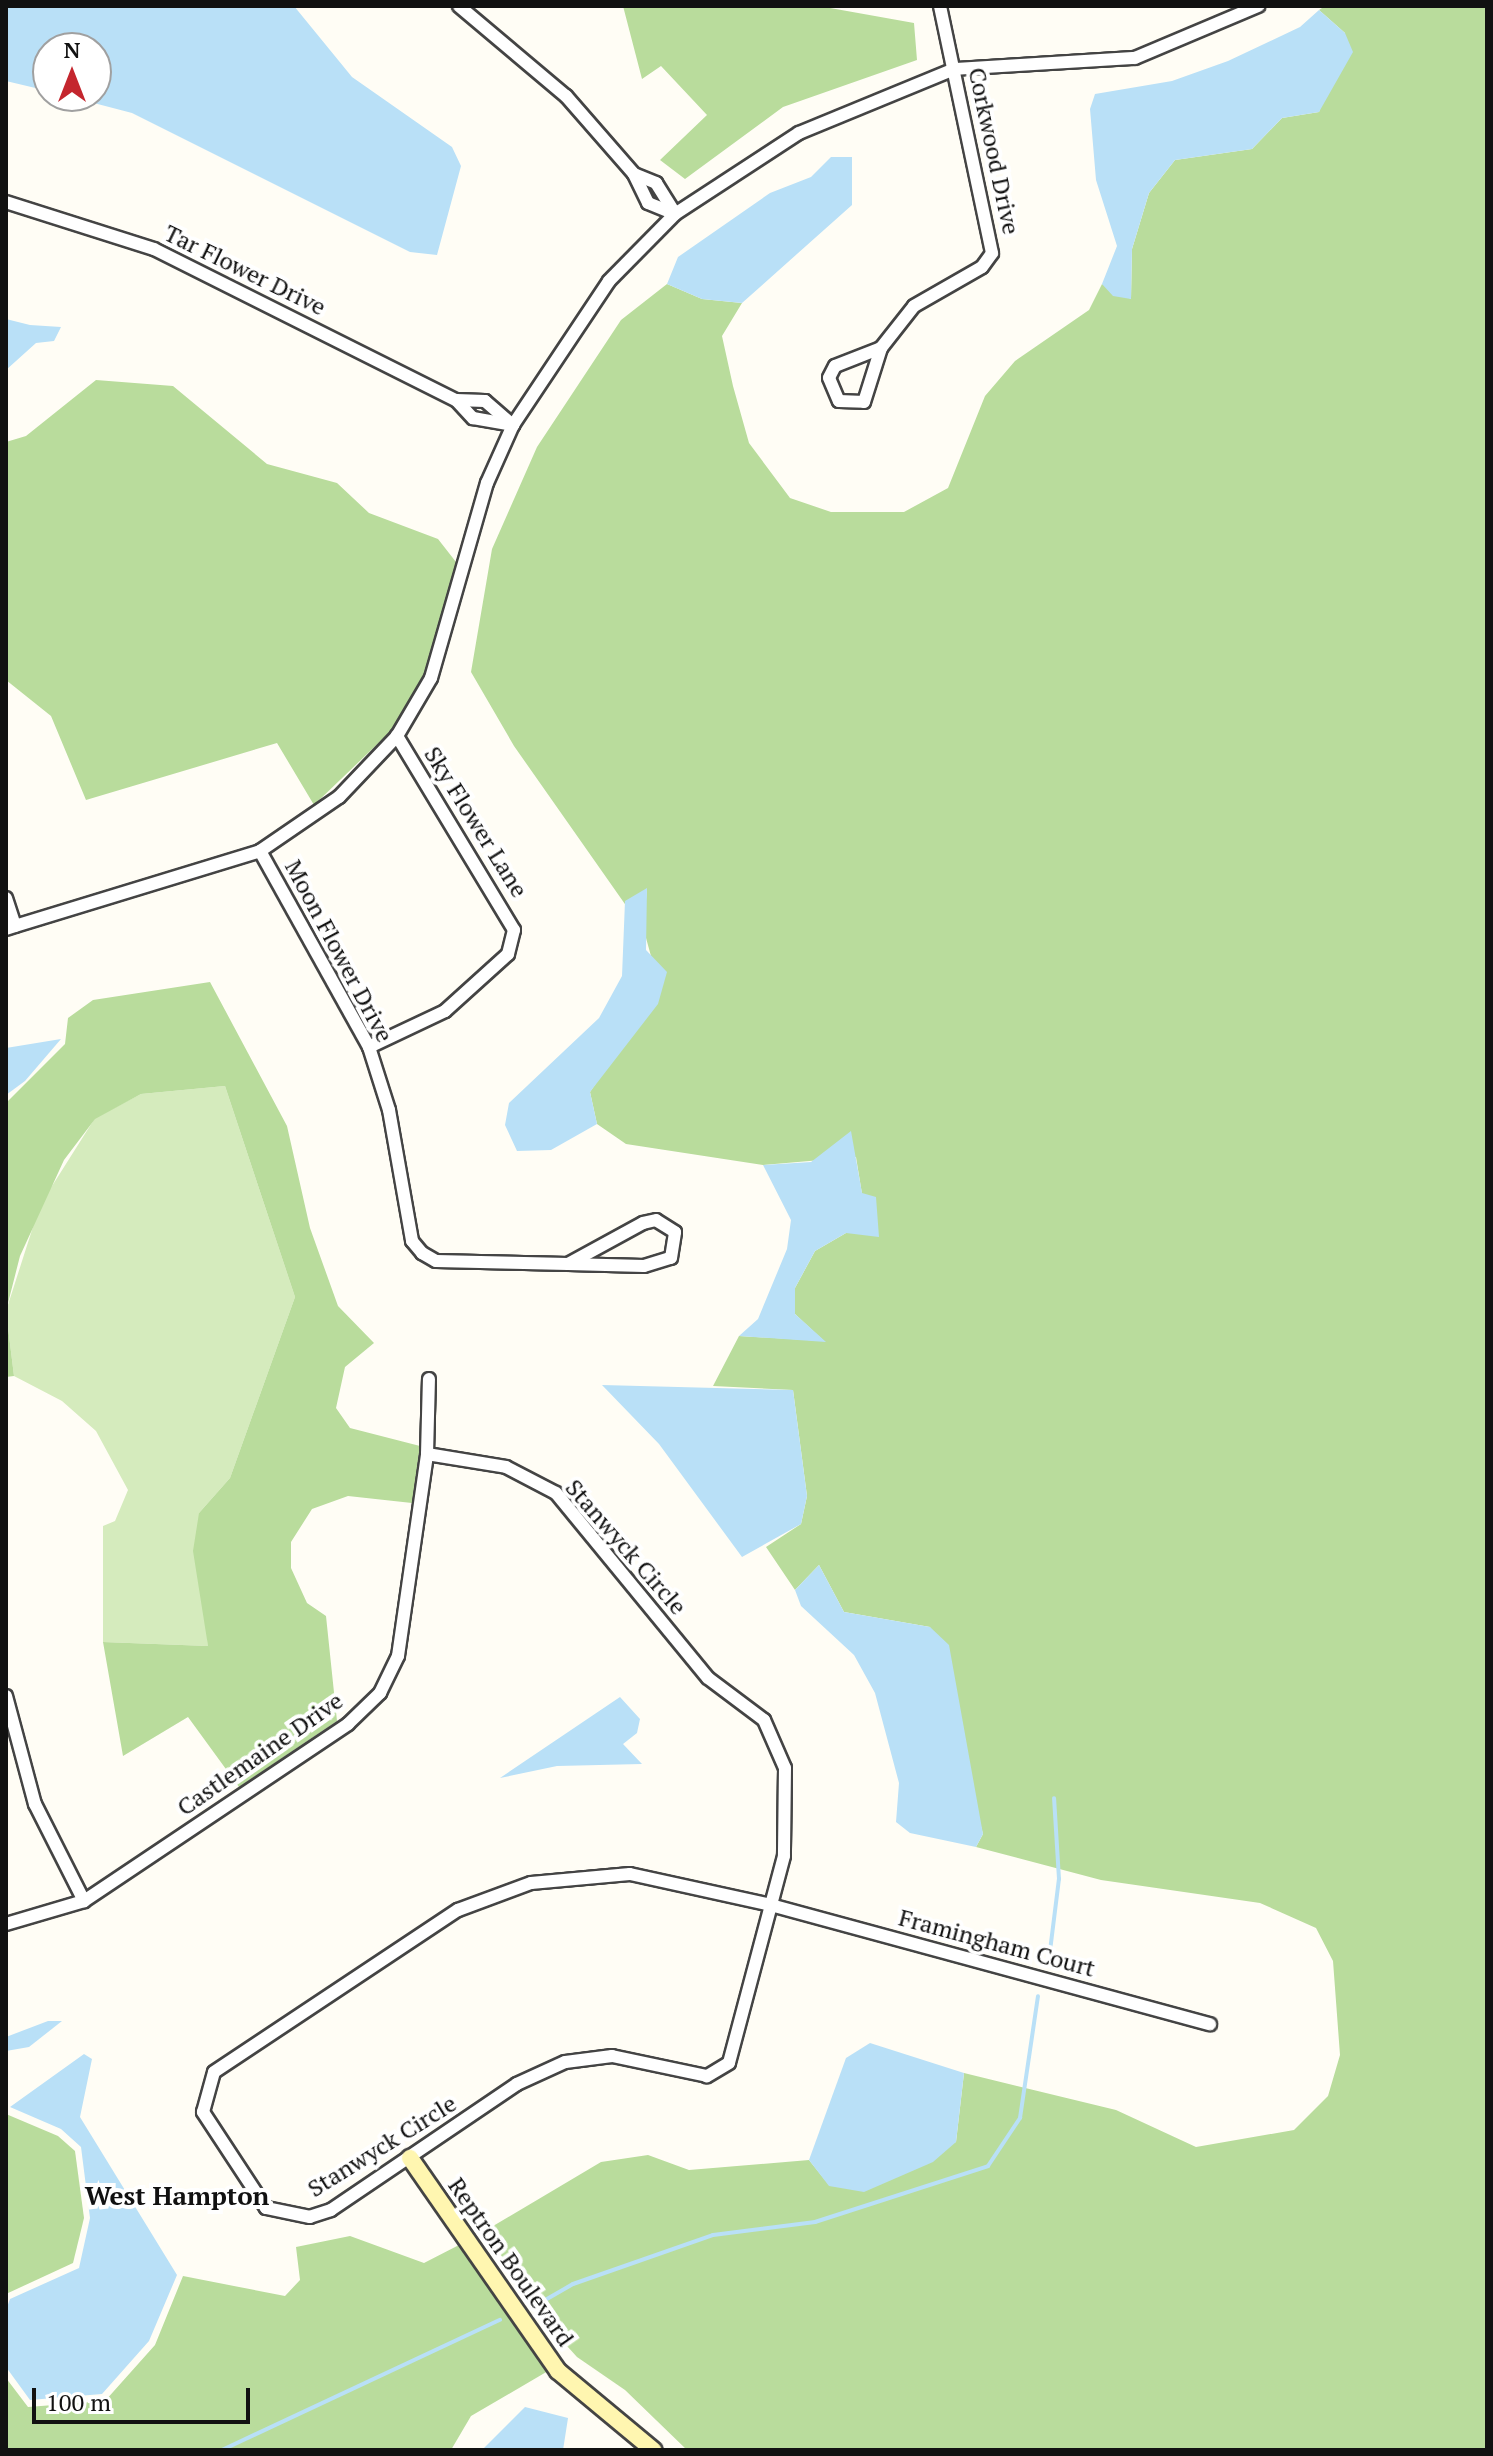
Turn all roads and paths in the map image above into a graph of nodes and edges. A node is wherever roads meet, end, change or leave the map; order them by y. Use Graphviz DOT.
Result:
graph roads {
  1 [pos="459,6"];
  2 [pos="940,6"];
  3 [pos="1258,6"];
  4 [pos="954,69"];
  5 [pos="634,174"];
  6 [pos="6,202"];
  7 [pos="675,214"];
  8 [pos="881,348"];
  9 [pos="456,400"];
  10 [pos="513,425"];
  11 [pos="397,736"];
  12 [pos="260,851"];
  13 [pos="6,898"];
  14 [pos="10,928"];
  15 [pos="369,1047"];
  16 [pos="568,1264"];
  17 [pos="429,1379"];
  18 [pos="427,1454"];
  19 [pos="6,1696"];
  20 [pos="84,1901"];
  21 [pos="771,1905"];
  22 [pos="6,1924"];
  23 [pos="1210,2024"];
  24 [pos="410,2158"];
  25 [pos="653,2450"];
  1 -- 5 [label="street"];
  2 -- 4 [label="street, Corkwood Drive"];
  3 -- 4 [label="street"];
  4 -- 7 [label="street"];
  4 -- 8 [label="street, Corkwood Drive"];
  5 -- 7 [label="street"];
  5 -- 7 [label="street"];
  6 -- 9 [label="street, Tar Flower Drive"];
  7 -- 10 [label="street"];
  8 -- 8 [label="street, Corkwood Drive"];
  9 -- 10 [label="street, Tar Flower Drive"];
  9 -- 10 [label="street, Tar Flower Drive"];
  10 -- 11 [label="street"];
  11 -- 12 [label="street"];
  11 -- 15 [label="street, Sky Flower Lane"];
  12 -- 14 [label="street"];
  12 -- 15 [label="street, Moon Flower Drive"];
  13 -- 14 [label="street"];
  15 -- 16 [label="street, Moon Flower Drive"];
  16 -- 16 [label="street, Moon Flower Drive"];
  17 -- 18 [label="street, Castlemaine Drive"];
  18 -- 20 [label="street, Castlemaine Drive"];
  18 -- 21 [label="street, Stanwyck Circle"];
  19 -- 20 [label="street"];
  20 -- 22 [label="street, Castlemaine Drive"];
  21 -- 23 [label="street, Framingham Court"];
  21 -- 24 [label="street, Stanwyck Circle"];
  21 -- 24 [label="street, Stanwyck Circle"];
  24 -- 25 [label="street, Reptron Boulevard"];
}
